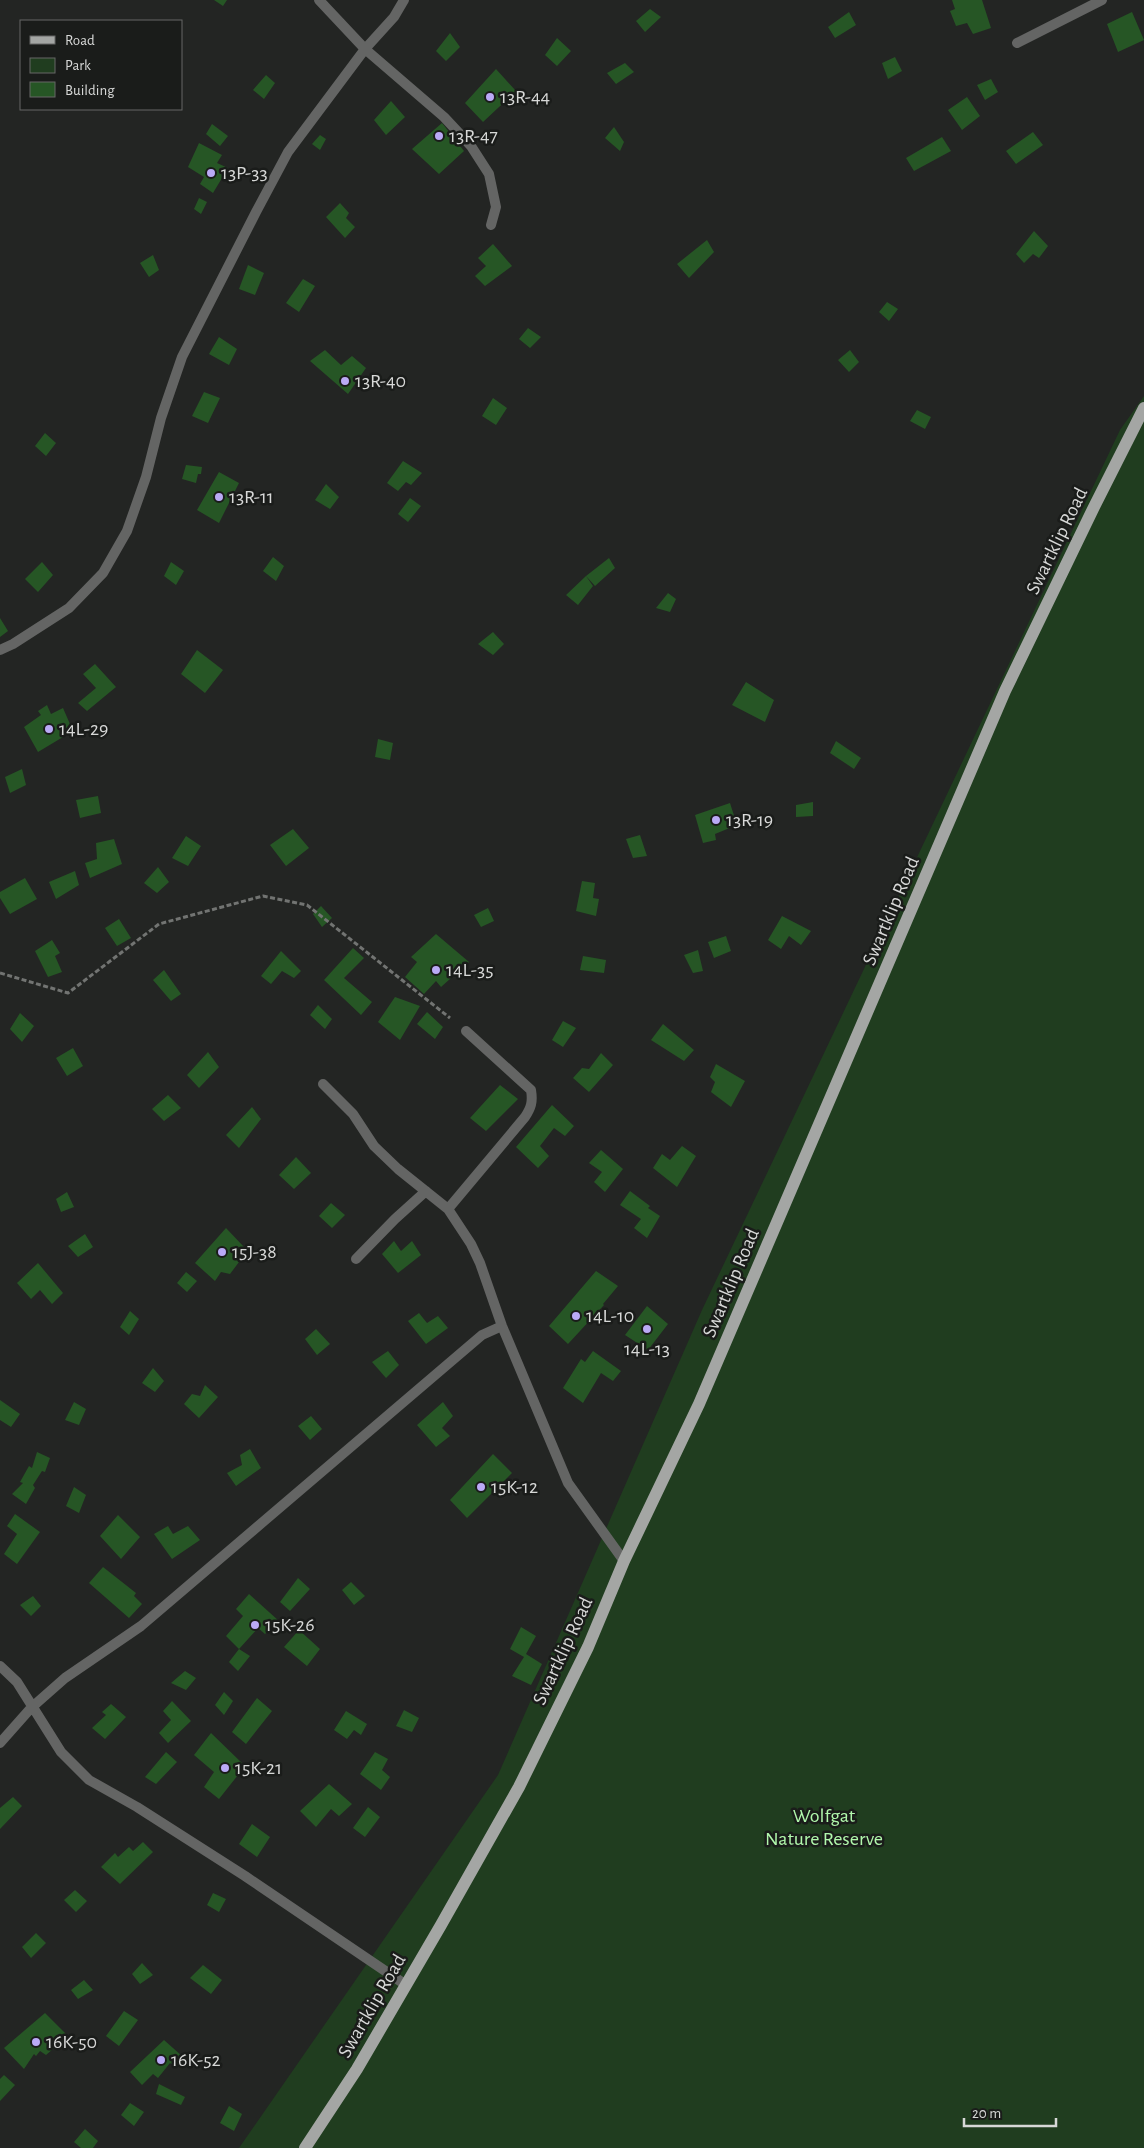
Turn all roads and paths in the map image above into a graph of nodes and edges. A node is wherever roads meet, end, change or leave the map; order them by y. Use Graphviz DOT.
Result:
graph roads {
  1 [pos="319,0"];
  2 [pos="404,0"];
  3 [pos="1102,0"];
  4 [pos="1018,43"];
  5 [pos="365,48"];
  6 [pos="491,225"];
  7 [pos="1144,408"];
  8 [pos="0,650"];
  9 [pos="0,973"];
  10 [pos="466,1031"];
  11 [pos="322,1084"];
  12 [pos="426,1191"];
  13 [pos="448,1209"];
  14 [pos="356,1259"];
  15 [pos="502,1326"];
  16 [pos="624,1561"];
  17 [pos="0,1666"];
  18 [pos="31,1708"];
  19 [pos="0,1743"];
  20 [pos="406,1985"];
  21 [pos="305,2148"];
  1 -- 5 [label="street"];
  2 -- 5 [label="street"];
  3 -- 4 [label="street"];
  5 -- 6 [label="street"];
  5 -- 8 [label="street"];
  7 -- 16 [label="main road, Swartklip Road"];
  9 -- 10 [label="path"];
  10 -- 13 [label="street"];
  11 -- 12 [label="street"];
  12 -- 13 [label="street"];
  12 -- 14 [label="street"];
  13 -- 15 [label="street"];
  15 -- 16 [label="street"];
  15 -- 18 [label="street"];
  16 -- 20 [label="main road, Swartklip Road"];
  17 -- 18 [label="street"];
  18 -- 19 [label="street"];
  18 -- 20 [label="street"];
  20 -- 21 [label="main road, Swartklip Road"];
}
